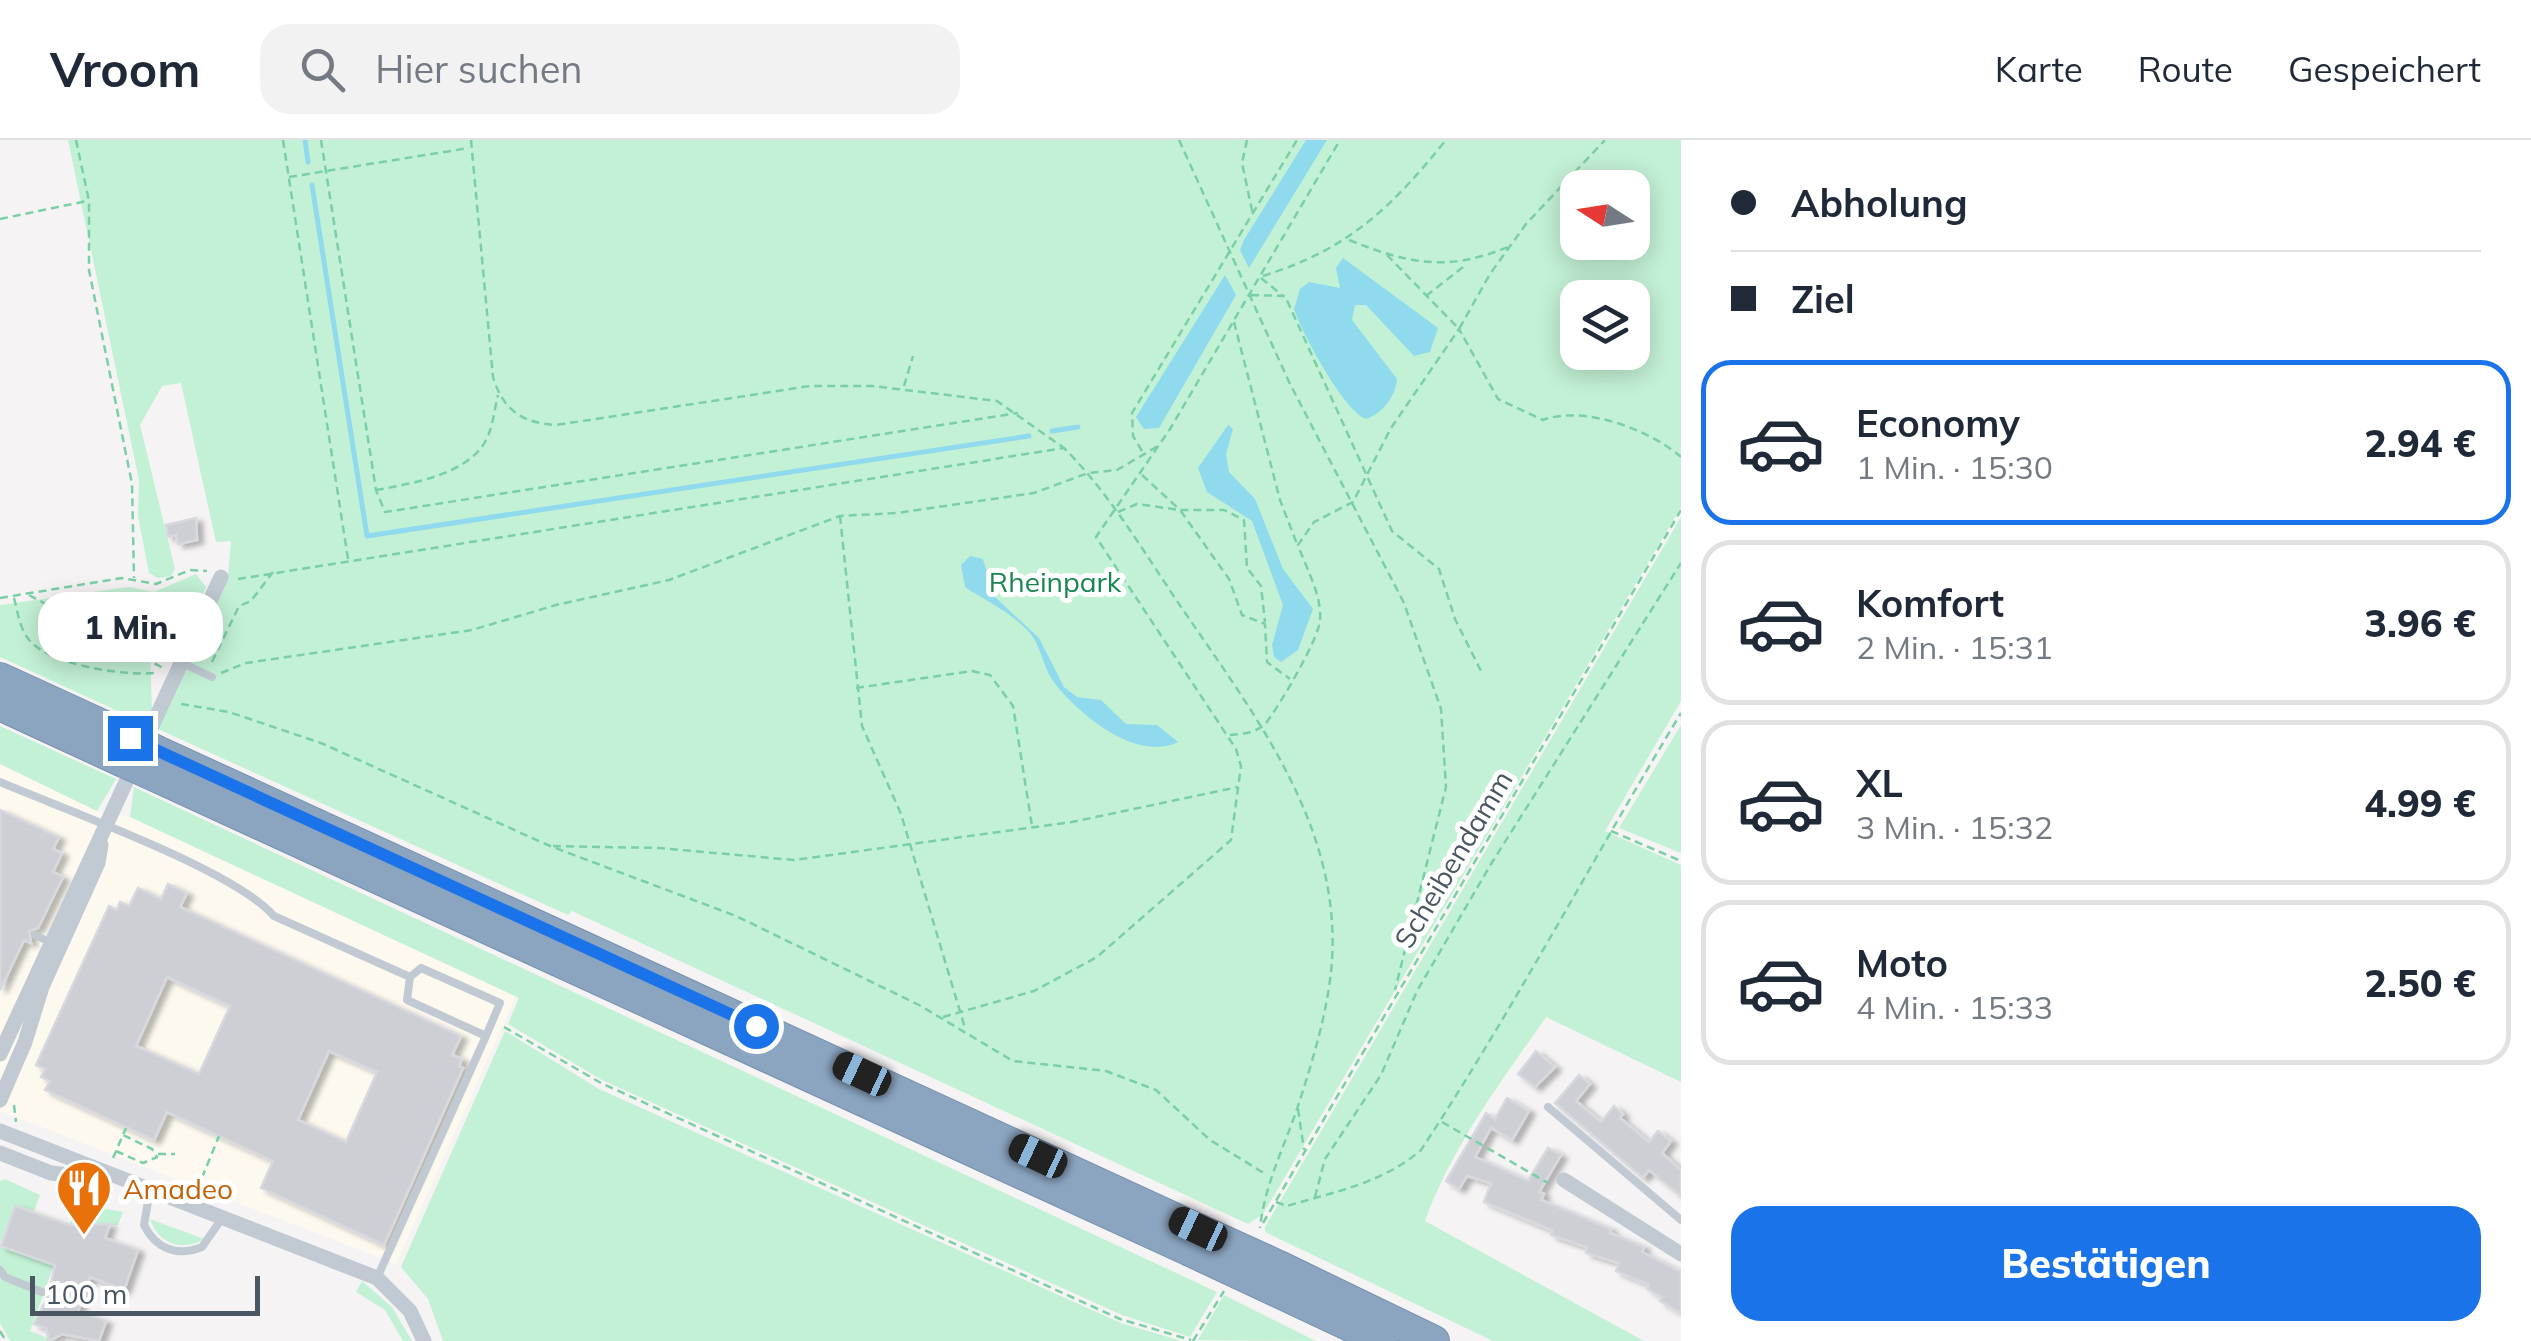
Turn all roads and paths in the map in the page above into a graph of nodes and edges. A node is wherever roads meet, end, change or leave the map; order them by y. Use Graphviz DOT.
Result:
graph roads {
  1 [pos="76,140"];
  2 [pos="283,140"];
  3 [pos="321,140"];
  4 [pos="471,140"];
  5 [pos="1179,140"];
  6 [pos="1248,140"];
  7 [pos="1297,140"];
  8 [pos="1340,140"];
  9 [pos="1446,140"];
  10 [pos="1605,140"];
  11 [pos="470,148"];
  12 [pos="326,171"];
  13 [pos="289,177"];
  14 [pos="89,201"];
  15 [pos="1253,215"];
  16 [pos="0,218"];
  17 [pos="1350,240"];
  18 [pos="1509,247"];
  19 [pos="1230,254"];
  20 [pos="1386,255"];
  21 [pos="1468,264"];
  22 [pos="1260,277"];
  23 [pos="1249,295"];
  24 [pos="1285,296"];
  25 [pos="1426,296"];
  26 [pos="1234,321"];
  27 [pos="1459,329"];
  28 [pos="913,356"];
  29 [pos="904,388"];
  30 [pos="498,394"];
  31 [pos="1018,413"];
  32 [pos="1160,446"];
  33 [pos="1064,448"];
  34 [pos="1142,452"];
  35 [pos="1681,457"];
  36 [pos="1088,472"];
  37 [pos="1141,474"];
  38 [pos="1367,474"];
  39 [pos="376,490"];
  40 [pos="1353,502"];
  41 [pos="1180,510"];
  42 [pos="1681,510"];
  43 [pos="1117,512"];
  44 [pos="840,516"];
  45 [pos="1298,546"];
  46 [pos="348,560"];
  47 [pos="1681,563"];
  48 [pos="274,570"];
  49 [pos="220,577"];
  50 [pos="134,578"];
  51 [pos="27,594"];
  52 [pos="14,597"];
  53 [pos="0,598"];
  54 [pos="1265,624"];
  55 [pos="180,667"];
  56 [pos="1481,671"];
  57 [pos="154,674"];
  58 [pos="209,676"];
  59 [pos="0,678"];
  60 [pos="1290,679"];
  61 [pos="856,688"];
  62 [pos="165,702"];
  63 [pos="0,705"];
  64 [pos="1681,713"];
  65 [pos="1262,726"];
  66 [pos="1228,736"];
  67 [pos="139,756"];
  68 [pos="0,782"];
  69 [pos="1239,786"];
  70 [pos="1033,828"];
  71 [pos="1610,830"];
  72 [pos="105,832"];
  73 [pos="910,842"];
  74 [pos="550,846"];
  75 [pos="1681,861"];
  76 [pos="49,942"];
  77 [pos="410,977"];
  78 [pos="1393,997"];
  79 [pos="960,1011"];
  80 [pos="942,1017"];
  81 [pos="492,1022"];
  82 [pos="966,1030"];
  83 [pos="486,1036"];
  84 [pos="0,1054"];
  85 [pos="0,1100"];
  86 [pos="1548,1107"];
  87 [pos="1298,1108"];
  88 [pos="1440,1121"];
  89 [pos="126,1128"];
  90 [pos="0,1131"];
  91 [pos="123,1135"];
  92 [pos="219,1136"];
  93 [pos="121,1141"];
  94 [pos="1304,1150"];
  95 [pos="116,1151"];
  96 [pos="0,1153"];
  97 [pos="175,1154"];
  98 [pos="156,1155"];
  99 [pos="1269,1176"];
  100 [pos="117,1180"];
  101 [pos="1564,1180"];
  102 [pos="150,1190"];
  103 [pos="1315,1197"];
  104 [pos="1274,1202"];
  105 [pos="190,1205"];
  106 [pos="224,1217"];
  107 [pos="1681,1220"];
  108 [pos="1681,1254"];
  109 [pos="0,1270"];
  110 [pos="1274,1277"];
  111 [pos="377,1278"];
  112 [pos="42,1292"];
  113 [pos="1222,1294"];
  114 [pos="0,1331"];
  115 [pos="6,1341"];
  116 [pos="424,1341"];
  117 [pos="1193,1341"];
  118 [pos="1382,1341"];
  119 [pos="1434,1341"];
  1 -- 14 [label="path"];
  2 -- 13 [label="path"];
  3 -- 12 [label="path"];
  4 -- 11 [label="path"];
  5 -- 19 [label="path"];
  6 -- 15 [label="path"];
  7 -- 15 [label="path"];
  8 -- 22 [label="path"];
  9 -- 17 [label="path"];
  10 -- 18 [label="path"];
  11 -- 12 [label="path"];
  11 -- 30 [label="path"];
  12 -- 13 [label="path"];
  12 -- 39 [label="path"];
  13 -- 46 [label="path"];
  14 -- 16 [label="path"];
  14 -- 50 [label="path"];
  15 -- 19 [label="path"];
  17 -- 20 [label="path"];
  17 -- 22 [label="path"];
  18 -- 21 [label="path"];
  18 -- 27 [label="path"];
  19 -- 23 [label="path"];
  19 -- 34 [label="path"];
  20 -- 21 [label="path"];
  20 -- 25 [label="path"];
  21 -- 25 [label="path"];
  22 -- 23 [label="path"];
  22 -- 24 [label="path"];
  23 -- 24 [label="path"];
  23 -- 26 [label="path"];
  23 -- 40 [label="path"];
  24 -- 38 [label="path"];
  25 -- 27 [label="path"];
  26 -- 32 [label="path"];
  26 -- 45 [label="path"];
  27 -- 35 [label="path"];
  27 -- 38 [label="path"];
  28 -- 29 [label="path"];
  29 -- 30 [label="path"];
  29 -- 31 [label="path"];
  30 -- 39 [label="path"];
  31 -- 33 [label="path"];
  31 -- 39 [label="path"];
  32 -- 34 [label="path"];
  32 -- 37 [label="path"];
  33 -- 36 [label="path"];
  33 -- 46 [label="path"];
  34 -- 36 [label="path"];
  36 -- 43 [label="path"];
  36 -- 44 [label="path"];
  37 -- 41 [label="path"];
  37 -- 43 [label="path"];
  38 -- 40 [label="path"];
  38 -- 56 [label="path"];
  40 -- 45 [label="path"];
  40 -- 78 [label="path"];
  41 -- 43 [label="path"];
  41 -- 54 [label="path"];
  41 -- 54 [label="path"];
  42 -- 78 [label="path, Scheibendamm"];
  43 -- 65 [label="path"];
  43 -- 66 [label="path"];
  44 -- 58 [label="path"];
  44 -- 61 [label="path"];
  45 -- 60 [label="path"];
  46 -- 48 [label="path"];
  47 -- 103 [label="path"];
  48 -- 49 [label="path"];
  48 -- 58 [label="path"];
  49 -- 50 [label="path"];
  49 -- 55 [label="street"];
  50 -- 51 [label="path"];
  51 -- 52 [label="path"];
  51 -- 55 [label="path"];
  52 -- 53 [label="path"];
  52 -- 57 [label="path"];
  54 -- 60 [label="path"];
  55 -- 58 [label="lane"];
  55 -- 62 [label="street"];
  59 -- 67 [label="highway"];
  60 -- 65 [label="path"];
  61 -- 70 [label="path"];
  61 -- 73 [label="path"];
  62 -- 72 [label="street"];
  62 -- 74 [label="path"];
  63 -- 67 [label="highway"];
  64 -- 71 [label="path"];
  65 -- 66 [label="path"];
  65 -- 87 [label="path"];
  66 -- 69 [label="path"];
  67 -- 110 [label="highway, bridge"];
  68 -- 72 [label="lane"];
  69 -- 70 [label="path"];
  69 -- 79 [label="path"];
  70 -- 73 [label="path"];
  71 -- 75 [label="path"];
  71 -- 88 [label="path"];
  72 -- 76 [label="street"];
  72 -- 77 [label="lane"];
  73 -- 74 [label="path"];
  73 -- 79 [label="path"];
  74 -- 80 [label="path"];
  76 -- 84 [label="street"];
  76 -- 85 [label="street"];
  77 -- 81 [label="lane"];
  77 -- 83 [label="lane"];
  78 -- 94 [label="path, Scheibendamm"];
  79 -- 80 [label="path"];
  79 -- 82 [label="path"];
  80 -- 82 [label="path"];
  81 -- 83 [label="lane"];
  81 -- 117 [label="path"];
  82 -- 99 [label="path"];
  83 -- 111 [label="lane"];
  86 -- 107 [label="lane"];
  87 -- 94 [label="path"];
  87 -- 99 [label="path"];
  88 -- 101 [label="path"];
  88 -- 103 [label="path"];
  89 -- 91 [label="path"];
  90 -- 100 [label="street"];
  91 -- 93 [label="path"];
  91 -- 98 [label="path"];
  92 -- 105 [label="path"];
  94 -- 104 [label="path, Scheibendamm"];
  95 -- 98 [label="path"];
  96 -- 100 [label="street"];
  97 -- 98 [label="path"];
  99 -- 104 [label="path, Scheibendamm"];
  100 -- 102 [label="street"];
  101 -- 108 [label="street"];
  102 -- 105 [label="street"];
  102 -- 106 [label="lane"];
  103 -- 104 [label="path"];
  105 -- 106 [label="street"];
  106 -- 111 [label="street"];
  109 -- 112 [label="lane"];
  110 -- 118 [label="highway"];
  110 -- 119 [label="highway"];
  111 -- 116 [label="street"];
  113 -- 117 [label="path"];
  114 -- 115 [label="path"];
}
